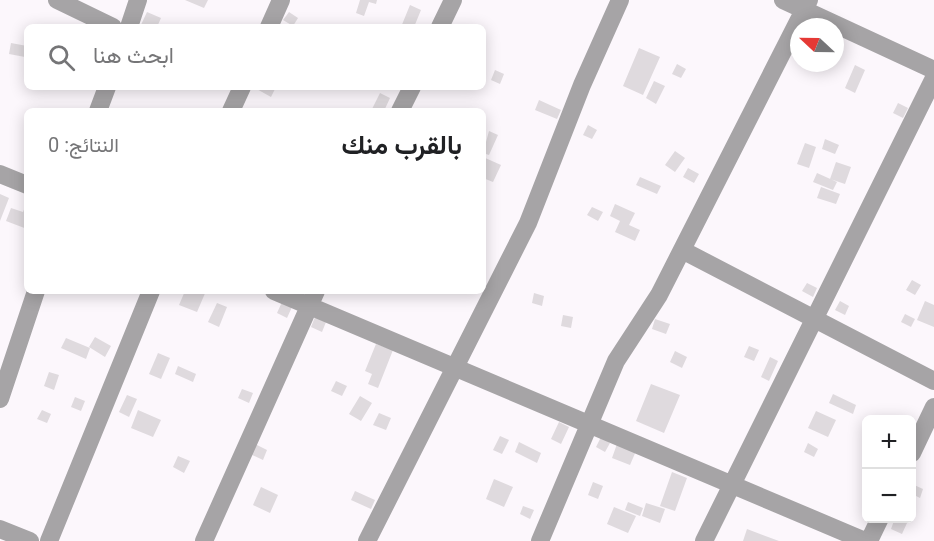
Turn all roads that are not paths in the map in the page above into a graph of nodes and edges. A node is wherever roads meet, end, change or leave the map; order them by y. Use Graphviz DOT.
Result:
graph roads {
  1 [pos="57,0"];
  2 [pos="138,0"];
  3 [pos="281,0"];
  4 [pos="453,0"];
  5 [pos="620,0"];
  6 [pos="783,0"];
  7 [pos="806,5"];
  8 [pos="107,24"];
  9 [pos="130,24"];
  10 [pos="270,24"];
  11 [pos="441,24"];
  12 [pos="934,70"];
  13 [pos="934,78"];
  14 [pos="106,90"];
  15 [pos="241,90"];
  16 [pos="410,90"];
  17 [pos="99,108"];
  18 [pos="232,108"];
  19 [pos="402,108"];
  20 [pos="0,174"];
  21 [pos="24,184"];
  22 [pos="682,250"];
  23 [pos="35,294"];
  24 [pos="149,294"];
  25 [pos="290,294"];
  26 [pos="312,298"];
  27 [pos="814,317"];
  28 [pos="456,368"];
  29 [pos="934,381"];
  30 [pos="0,399"];
  31 [pos="934,407"];
  32 [pos="589,424"];
  33 [pos="916,445"];
  34 [pos="731,484"];
  35 [pos="878,523"];
  36 [pos="0,530"];
  37 [pos="30,541"];
  38 [pos="49,541"];
  39 [pos="204,541"];
  40 [pos="367,541"];
  41 [pos="540,541"];
  42 [pos="704,541"];
  43 [pos="867,541"];
  1 -- 8 [label="street"];
  2 -- 9 [label="street"];
  3 -- 10 [label="street"];
  4 -- 11 [label="street"];
  5 -- 28 [label="street"];
  6 -- 7 [label="street"];
  7 -- 12 [label="street"];
  7 -- 22 [label="street"];
  13 -- 27 [label="street"];
  14 -- 17 [label="street"];
  15 -- 18 [label="street"];
  16 -- 19 [label="street"];
  20 -- 21 [label="street"];
  22 -- 27 [label="street"];
  22 -- 32 [label="street"];
  23 -- 30 [label="street"];
  24 -- 38 [label="street"];
  25 -- 26 [label="street"];
  26 -- 28 [label="street"];
  26 -- 39 [label="street"];
  27 -- 29 [label="street"];
  27 -- 34 [label="street"];
  28 -- 32 [label="street"];
  28 -- 40 [label="street"];
  31 -- 33 [label="street"];
  32 -- 34 [label="street"];
  32 -- 41 [label="street"];
  34 -- 42 [label="street"];
  34 -- 43 [label="street"];
  35 -- 43 [label="street"];
  36 -- 37 [label="street"];
}
